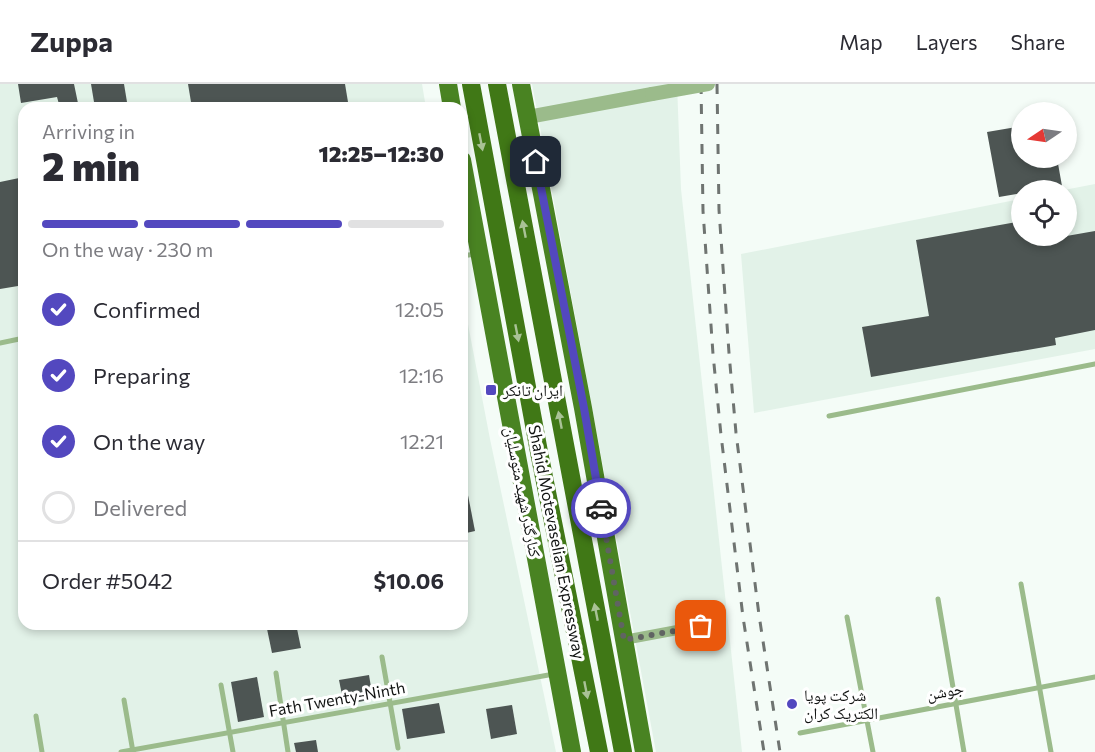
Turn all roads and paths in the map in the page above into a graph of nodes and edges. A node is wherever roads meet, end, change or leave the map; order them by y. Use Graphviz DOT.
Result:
graph roads {
  1 [pos="448,84"];
  2 [pos="471,84"];
  3 [pos="497,84"];
  4 [pos="521,84"];
  5 [pos="708,84"];
  6 [pos="451,102"];
  7 [pos="528,117"];
  8 [pos="468,223"];
  9 [pos="471,254"];
  10 [pos="18,339"];
  11 [pos="0,343"];
  12 [pos="1095,364"];
  13 [pos="829,416"];
  14 [pos="1021,584"];
  15 [pos="938,599"];
  16 [pos="847,617"];
  17 [pos="720,622"];
  18 [pos="624,640"];
  19 [pos="382,657"];
  20 [pos="276,673"];
  21 [pos="557,673"];
  22 [pos="1095,678"];
  23 [pos="221,685"];
  24 [pos="1039,688"];
  25 [pos="124,700"];
  26 [pos="390,704"];
  27 [pos="956,704"];
  28 [pos="36,716"];
  29 [pos="867,720"];
  30 [pos="283,723"];
  31 [pos="229,733"];
  32 [pos="800,733"];
  33 [pos="398,748"];
  34 [pos="132,751"];
  35 [pos="42,752"];
  36 [pos="121,752"];
  37 [pos="233,752"];
  38 [pos="288,752"];
  39 [pos="572,752"];
  40 [pos="599,752"];
  41 [pos="622,752"];
  42 [pos="644,752"];
  43 [pos="873,752"];
  44 [pos="964,752"];
  45 [pos="1051,752"];
  1 -- 6 [label="main road"];
  2 -- 40 [label="highway, Shahid Motevaselian Expressway, one-way"];
  41 -- 3 [label="highway, Shahid Motevaselian Expressway, one-way"];
  4 -- 7 [label="main road"];
  5 -- 7 [label="street, bridge"];
  7 -- 18 [label="main road"];
  8 -- 9 [label="main road, کنارگذر شهید متوسلیان"];
  9 -- 21 [label="main road, کنارگذر شهید متوسلیان"];
  10 -- 11 [label="lane"];
  12 -- 13 [label="lane"];
  14 -- 24 [label="lane"];
  15 -- 27 [label="lane"];
  16 -- 29 [label="lane"];
  17 -- 18 [label="street"];
  18 -- 42 [label="main road"];
  19 -- 26 [label="lane"];
  20 -- 30 [label="lane"];
  21 -- 26 [label="lane, Fath Twenty-Ninth"];
  21 -- 39 [label="main road, کنارگذر شهید متوسلیان"];
  22 -- 24 [label="lane, جوشن"];
  23 -- 31 [label="lane"];
  24 -- 27 [label="lane, جوشن"];
  24 -- 45 [label="lane"];
  25 -- 34 [label="lane"];
  26 -- 30 [label="lane, Fath Twenty-Ninth"];
  26 -- 33 [label="lane"];
  27 -- 29 [label="lane, جوشن"];
  27 -- 44 [label="lane"];
  28 -- 35 [label="lane"];
  29 -- 32 [label="lane, جوشن"];
  29 -- 43 [label="lane"];
  30 -- 31 [label="lane, Fath Twenty-Ninth"];
  30 -- 38 [label="lane"];
  31 -- 34 [label="lane, Fath Twenty-Ninth"];
  31 -- 37 [label="lane"];
  34 -- 36 [label="lane, Fath Twenty-Ninth"];
}
